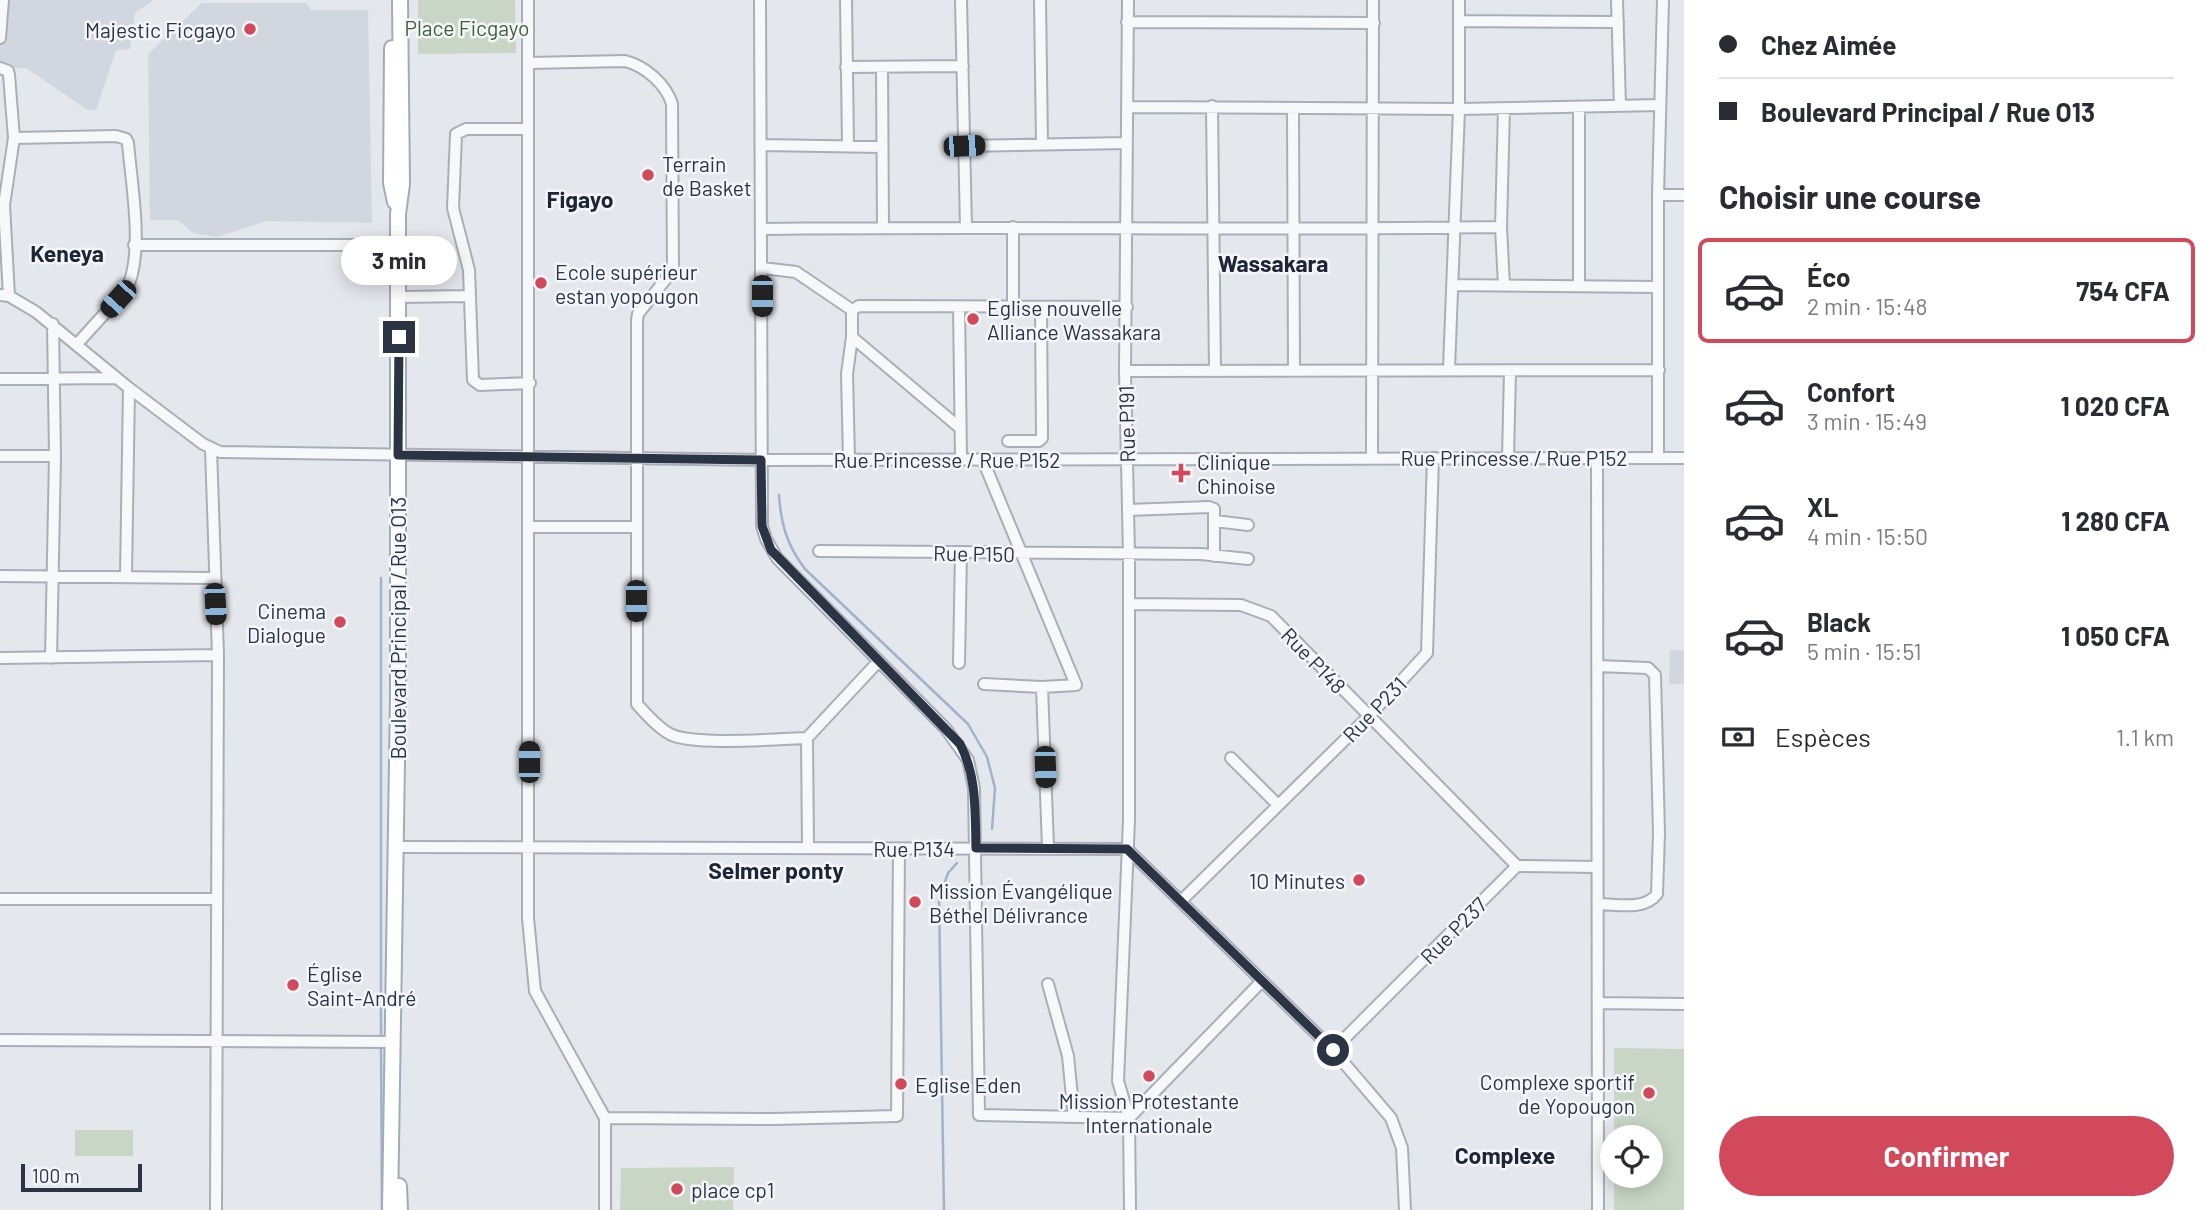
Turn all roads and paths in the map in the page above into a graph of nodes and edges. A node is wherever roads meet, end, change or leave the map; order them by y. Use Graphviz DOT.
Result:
graph roads {
  1 [pos="3,0"];
  2 [pos="394,0"];
  3 [pos="400,0"];
  4 [pos="528,0"];
  5 [pos="760,0"];
  6 [pos="846,0"];
  7 [pos="961,0"];
  8 [pos="1040,0"];
  9 [pos="1128,0"];
  10 [pos="1373,0"];
  11 [pos="1459,0"];
  12 [pos="1617,0"];
  13 [pos="1663,0"];
  14 [pos="1459,21"];
  15 [pos="1127,22"];
  16 [pos="1618,22"];
  17 [pos="1374,23"];
  18 [pos="0,38"];
  19 [pos="528,63"];
  20 [pos="963,66"];
  21 [pos="846,67"];
  22 [pos="882,67"];
  23 [pos="0,68"];
  24 [pos="1660,105"];
  25 [pos="1212,106"];
  26 [pos="1620,106"];
  27 [pos="1128,107"];
  28 [pos="1579,107"];
  29 [pos="1293,108"];
  30 [pos="1372,108"];
  31 [pos="1504,108"];
  32 [pos="1459,109"];
  33 [pos="528,129"];
  34 [pos="14,138"];
  35 [pos="1126,143"];
  36 [pos="1042,144"];
  37 [pos="761,145"];
  38 [pos="848,146"];
  39 [pos="964,146"];
  40 [pos="882,147"];
  41 [pos="1658,195"];
  42 [pos="1684,195"];
  43 [pos="2,205"];
  44 [pos="398,214"];
  45 [pos="1128,226"];
  46 [pos="1501,227"];
  47 [pos="883,228"];
  48 [pos="966,228"];
  49 [pos="1013,228"];
  50 [pos="1373,228"];
  51 [pos="1455,228"];
  52 [pos="763,229"];
  53 [pos="1215,229"];
  54 [pos="1293,231"];
  55 [pos="134,245"];
  56 [pos="398,245"];
  57 [pos="762,268"];
  58 [pos="1452,285"];
  59 [pos="1579,285"];
  60 [pos="1504,286"];
  61 [pos="1658,287"];
  62 [pos="5,295"];
  63 [pos="470,296"];
  64 [pos="398,297"];
  65 [pos="1127,306"];
  66 [pos="958,307"];
  67 [pos="1013,308"];
  68 [pos="1041,308"];
  69 [pos="852,310"];
  70 [pos="53,324"];
  71 [pos="852,337"];
  72 [pos="76,344"];
  73 [pos="1449,369"];
  74 [pos="1215,370"];
  75 [pos="1294,370"];
  76 [pos="1659,370"];
  77 [pos="1125,371"];
  78 [pos="1373,371"];
  79 [pos="1510,371"];
  80 [pos="117,378"];
  81 [pos="0,379"];
  82 [pos="53,379"];
  83 [pos="530,383"];
  84 [pos="129,387"];
  85 [pos="960,428"];
  86 [pos="1008,441"];
  87 [pos="211,449"];
  88 [pos="398,455"];
  89 [pos="0,456"];
  90 [pos="55,456"];
  91 [pos="1372,457"];
  92 [pos="1433,457"];
  93 [pos="530,458"];
  94 [pos="961,458"];
  95 [pos="982,458"];
  96 [pos="1126,458"];
  97 [pos="1508,458"];
  98 [pos="1597,458"];
  99 [pos="1658,458"];
  100 [pos="1684,458"];
  101 [pos="635,459"];
  102 [pos="849,459"];
  103 [pos="761,460"];
  104 [pos="1128,510"];
  105 [pos="1215,521"];
  106 [pos="1248,525"];
  107 [pos="530,527"];
  108 [pos="635,527"];
  109 [pos="819,551"];
  110 [pos="961,552"];
  111 [pos="1021,555"];
  112 [pos="1129,555"];
  113 [pos="1214,556"];
  114 [pos="1248,559"];
  115 [pos="52,575"];
  116 [pos="126,575"];
  117 [pos="0,576"];
  118 [pos="213,578"];
  119 [pos="1129,604"];
  120 [pos="218,655"];
  121 [pos="0,658"];
  122 [pos="51,658"];
  123 [pos="877,663"];
  124 [pos="959,663"];
  125 [pos="1598,666"];
  126 [pos="984,684"];
  127 [pos="1042,687"];
  128 [pos="1369,716"];
  129 [pos="807,738"];
  130 [pos="1231,758"];
  131 [pos="1278,805"];
  132 [pos="396,847"];
  133 [pos="808,847"];
  134 [pos="1048,847"];
  135 [pos="529,848"];
  136 [pos="976,848"];
  137 [pos="899,849"];
  138 [pos="1127,849"];
  139 [pos="1517,866"];
  140 [pos="1597,867"];
  141 [pos="0,899"];
  142 [pos="216,899"];
  143 [pos="1181,901"];
  144 [pos="1598,904"];
  145 [pos="1262,981"];
  146 [pos="1048,984"];
  147 [pos="1598,1003"];
  148 [pos="1684,1004"];
  149 [pos="0,1040"];
  150 [pos="215,1041"];
  151 [pos="394,1042"];
  152 [pos="1333,1050"];
  153 [pos="1074,1117"];
  154 [pos="605,1118"];
  155 [pos="1129,1118"];
  156 [pos="216,1210"];
  157 [pos="390,1210"];
  158 [pos="400,1210"];
  159 [pos="605,1210"];
  160 [pos="1130,1210"];
  161 [pos="1405,1210"];
  162 [pos="1598,1210"];
  1 -- 18 [label="street"];
  2 -- 44 [label="main road, Boulevard Principal / Rue O13"];
  3 -- 44 [label="main road, Boulevard Principal / Rue O13"];
  4 -- 19 [label="street"];
  5 -- 37 [label="street"];
  6 -- 21 [label="street"];
  7 -- 20 [label="street"];
  8 -- 36 [label="street"];
  9 -- 15 [label="street, Rue P191"];
  10 -- 17 [label="street"];
  11 -- 14 [label="street"];
  12 -- 16 [label="street"];
  13 -- 24 [label="street"];
  14 -- 16 [label="street"];
  14 -- 32 [label="street"];
  15 -- 17 [label="street"];
  15 -- 27 [label="street, Rue P191"];
  16 -- 26 [label="street"];
  17 -- 30 [label="street"];
  19 -- 33 [label="street"];
  19 -- 101 [label="street"];
  20 -- 22 [label="street"];
  20 -- 39 [label="street"];
  21 -- 22 [label="street"];
  21 -- 38 [label="street"];
  22 -- 40 [label="street"];
  23 -- 34 [label="street"];
  24 -- 26 [label="street"];
  24 -- 41 [label="street"];
  25 -- 27 [label="street"];
  25 -- 29 [label="street"];
  25 -- 53 [label="street"];
  26 -- 28 [label="street"];
  27 -- 35 [label="street, Rue P191"];
  28 -- 31 [label="street"];
  28 -- 59 [label="street"];
  29 -- 30 [label="street"];
  29 -- 54 [label="street"];
  30 -- 32 [label="street"];
  30 -- 50 [label="street"];
  31 -- 32 [label="street"];
  31 -- 46 [label="street"];
  32 -- 51 [label="street"];
  33 -- 63 [label="street"];
  33 -- 83 [label="street"];
  34 -- 43 [label="street"];
  34 -- 55 [label="street"];
  35 -- 36 [label="street"];
  35 -- 45 [label="street, Rue P191"];
  36 -- 39 [label="street"];
  37 -- 38 [label="street"];
  37 -- 52 [label="street"];
  38 -- 40 [label="street"];
  39 -- 48 [label="street"];
  40 -- 47 [label="street"];
  41 -- 42 [label="street"];
  41 -- 61 [label="street"];
  43 -- 62 [label="street"];
  44 -- 56 [label="main road, Boulevard Principal / Rue O13"];
  45 -- 49 [label="street"];
  45 -- 53 [label="street"];
  45 -- 65 [label="street, Rue P191"];
  46 -- 51 [label="street"];
  46 -- 60 [label="street"];
  47 -- 48 [label="street"];
  47 -- 52 [label="street"];
  48 -- 49 [label="street"];
  49 -- 67 [label="street"];
  50 -- 51 [label="street"];
  50 -- 54 [label="street"];
  50 -- 78 [label="street"];
  51 -- 58 [label="street"];
  52 -- 57 [label="street"];
  53 -- 54 [label="street"];
  53 -- 74 [label="street"];
  54 -- 75 [label="street"];
  55 -- 56 [label="street"];
  55 -- 72 [label="street"];
  56 -- 64 [label="main road, Boulevard Principal / Rue O13"];
  57 -- 69 [label="street"];
  57 -- 103 [label="street"];
  58 -- 60 [label="street"];
  58 -- 73 [label="street"];
  59 -- 60 [label="street"];
  59 -- 61 [label="street"];
  61 -- 76 [label="street"];
  62 -- 70 [label="street"];
  63 -- 64 [label="street"];
  63 -- 83 [label="street"];
  64 -- 88 [label="main road, Boulevard Principal / Rue O13"];
  65 -- 68 [label="street"];
  65 -- 77 [label="street, Rue P191"];
  66 -- 67 [label="street"];
  66 -- 69 [label="street"];
  66 -- 85 [label="street"];
  67 -- 68 [label="street"];
  68 -- 86 [label="street"];
  69 -- 71 [label="street"];
  70 -- 72 [label="street"];
  70 -- 82 [label="street"];
  71 -- 85 [label="street"];
  71 -- 102 [label="street"];
  72 -- 80 [label="street"];
  73 -- 78 [label="street"];
  73 -- 79 [label="street"];
  74 -- 75 [label="street"];
  74 -- 77 [label="street"];
  75 -- 78 [label="street"];
  76 -- 79 [label="street"];
  76 -- 99 [label="street"];
  77 -- 96 [label="street, Rue P191"];
  78 -- 91 [label="street"];
  79 -- 97 [label="street"];
  80 -- 82 [label="street"];
  80 -- 84 [label="street"];
  81 -- 82 [label="street"];
  82 -- 90 [label="street"];
  83 -- 93 [label="street"];
  84 -- 87 [label="street"];
  84 -- 116 [label="street"];
  85 -- 94 [label="street"];
  87 -- 88 [label="street, Rue Princesse / Rue P152"];
  87 -- 118 [label="street"];
  88 -- 93 [label="street, Rue Princesse / Rue P152"];
  88 -- 132 [label="main road, Boulevard Principal / Rue O13"];
  89 -- 90 [label="street"];
  90 -- 115 [label="street"];
  91 -- 92 [label="street, Rue Princesse / Rue P152"];
  91 -- 96 [label="street, Rue Princesse / Rue P152"];
  92 -- 97 [label="street, Rue Princesse / Rue P152"];
  92 -- 128 [label="street, Rue P231"];
  93 -- 101 [label="street, Rue Princesse / Rue P152"];
  93 -- 107 [label="street"];
  94 -- 95 [label="street, Rue Princesse / Rue P152"];
  94 -- 102 [label="street, Rue Princesse / Rue P152"];
  95 -- 96 [label="street, Rue Princesse / Rue P152"];
  95 -- 111 [label="street"];
  96 -- 104 [label="street, Rue P191"];
  97 -- 98 [label="street, Rue Princesse / Rue P152"];
  98 -- 99 [label="street, Rue Princesse / Rue P152"];
  98 -- 125 [label="street"];
  99 -- 100 [label="street, Rue Princesse / Rue P152"];
  101 -- 103 [label="street, Rue Princesse / Rue P152"];
  101 -- 108 [label="street"];
  102 -- 103 [label="street, Rue Princesse / Rue P152"];
  103 -- 123 [label="street"];
  104 -- 105 [label="street"];
  104 -- 112 [label="street, Rue P191"];
  105 -- 106 [label="street"];
  105 -- 113 [label="street"];
  107 -- 108 [label="street"];
  107 -- 135 [label="street"];
  108 -- 129 [label="street"];
  109 -- 110 [label="street, Rue P150"];
  110 -- 111 [label="street, Rue P150"];
  110 -- 124 [label="street"];
  111 -- 112 [label="street, Rue P150"];
  111 -- 127 [label="street"];
  112 -- 113 [label="street, Rue P150"];
  112 -- 119 [label="street, Rue P191"];
  113 -- 114 [label="street, Rue P150"];
  115 -- 116 [label="street"];
  115 -- 117 [label="street"];
  115 -- 122 [label="street"];
  116 -- 118 [label="street"];
  118 -- 120 [label="street"];
  119 -- 128 [label="street, Rue P148"];
  119 -- 138 [label="street, Rue P191"];
  120 -- 122 [label="street"];
  120 -- 142 [label="street"];
  121 -- 122 [label="street"];
  123 -- 129 [label="street"];
  123 -- 136 [label="street"];
  125 -- 140 [label="street"];
  125 -- 144 [label="street"];
  126 -- 127 [label="street"];
  127 -- 134 [label="street"];
  128 -- 131 [label="street, Rue P231"];
  128 -- 139 [label="street, Rue P148"];
  129 -- 133 [label="street"];
  130 -- 131 [label="street"];
  131 -- 143 [label="street, Rue P231"];
  132 -- 135 [label="street, Rue P134"];
  132 -- 151 [label="main road, Boulevard Principal / Rue O13"];
  133 -- 135 [label="street, Rue P134"];
  133 -- 137 [label="street, Rue P134"];
  134 -- 136 [label="street, Rue P134"];
  134 -- 138 [label="street, Rue P134"];
  135 -- 154 [label="street"];
  136 -- 137 [label="street, Rue P134"];
  136 -- 153 [label="street"];
  137 -- 154 [label="street"];
  138 -- 143 [label="street"];
  138 -- 155 [label="street, Rue P191"];
  139 -- 140 [label="street"];
  139 -- 152 [label="street, Rue P237"];
  140 -- 144 [label="street"];
  141 -- 142 [label="street"];
  142 -- 150 [label="street"];
  143 -- 145 [label="street"];
  144 -- 147 [label="street"];
  145 -- 152 [label="street"];
  145 -- 155 [label="street"];
  146 -- 153 [label="street"];
  147 -- 148 [label="street"];
  147 -- 162 [label="street"];
  149 -- 150 [label="street"];
  150 -- 151 [label="street"];
  150 -- 156 [label="street"];
  151 -- 157 [label="main road, Boulevard Principal / Rue O13"];
  151 -- 158 [label="main road, Boulevard Principal / Rue O13"];
  152 -- 161 [label="street"];
  153 -- 155 [label="street"];
  154 -- 159 [label="street"];
  155 -- 160 [label="street, Rue P191"];
}
